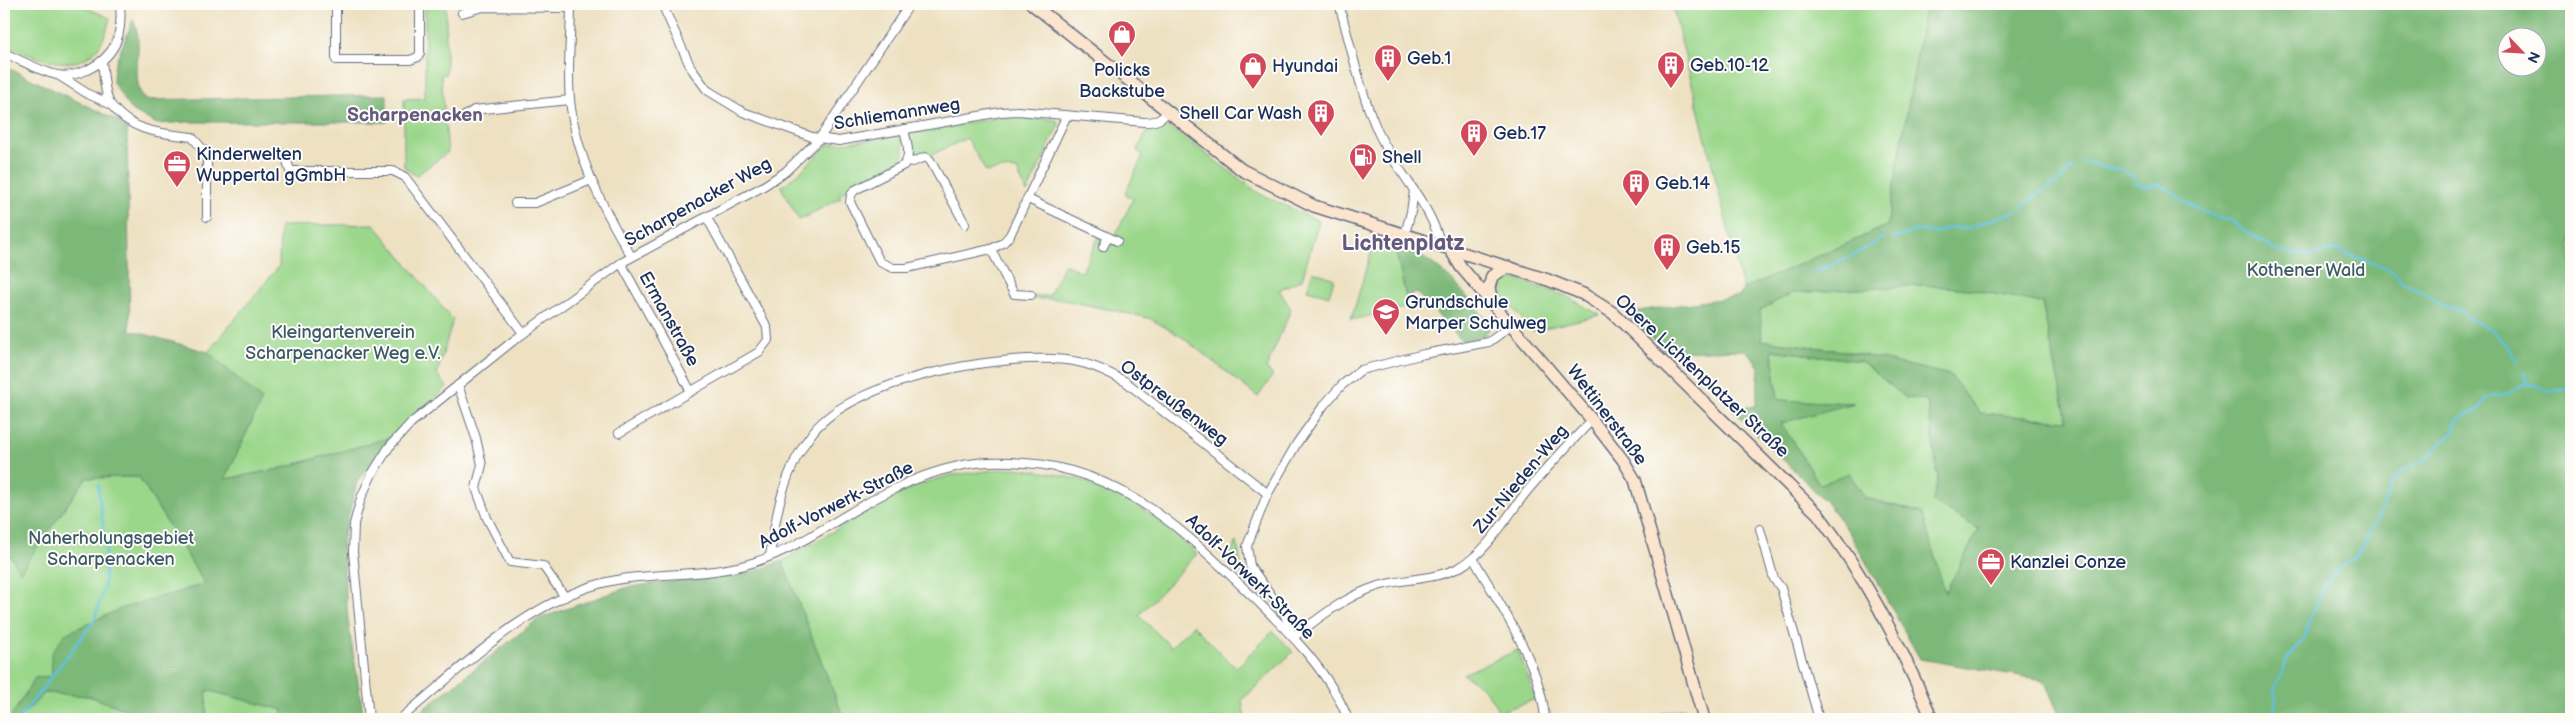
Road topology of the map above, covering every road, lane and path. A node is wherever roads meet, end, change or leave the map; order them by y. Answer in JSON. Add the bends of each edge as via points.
{"nodes":[{"id":1,"x":120,"y":4,"type":"edge"},
{"id":2,"x":336,"y":4,"type":"edge"},
{"id":3,"x":420,"y":4,"type":"edge"},
{"id":4,"x":662,"y":4,"type":"edge"},
{"id":5,"x":910,"y":4,"type":"edge"},
{"id":6,"x":1032,"y":4,"type":"edge"},
{"id":7,"x":1339,"y":4,"type":"edge"},
{"id":8,"x":571,"y":6,"type":"edge"},
{"id":9,"x":462,"y":13,"type":"dead end"},
{"id":10,"x":4,"y":53,"type":"edge"},
{"id":11,"x":102,"y":62,"type":"junction"},
{"id":12,"x":58,"y":75,"type":"junction"},
{"id":13,"x":570,"y":100,"type":"junction"},
{"id":14,"x":110,"y":104,"type":"junction"},
{"id":15,"x":1167,"y":112,"type":"junction"},
{"id":16,"x":1067,"y":115,"type":"junction"},
{"id":17,"x":459,"y":120,"type":"dead end"},
{"id":18,"x":904,"y":129,"type":"junction"},
{"id":19,"x":819,"y":139,"type":"junction"},
{"id":20,"x":285,"y":154,"type":"dead end"},
{"id":21,"x":907,"y":161,"type":"junction"},
{"id":22,"x":591,"y":180,"type":"junction"},
{"id":23,"x":1414,"y":191,"type":"junction"},
{"id":24,"x":1028,"y":200,"type":"junction"},
{"id":25,"x":515,"y":203,"type":"dead end"},
{"id":26,"x":706,"y":216,"type":"junction"},
{"id":27,"x":207,"y":217,"type":"dead end"},
{"id":28,"x":965,"y":224,"type":"dead end"},
{"id":29,"x":1405,"y":234,"type":"junction"},
{"id":30,"x":1108,"y":237,"type":"junction"},
{"id":31,"x":1117,"y":241,"type":"dead end"},
{"id":32,"x":1103,"y":247,"type":"dead end"},
{"id":33,"x":1446,"y":247,"type":"junction"},
{"id":34,"x":991,"y":249,"type":"junction"},
{"id":35,"x":631,"y":256,"type":"junction"},
{"id":36,"x":621,"y":263,"type":"junction"},
{"id":37,"x":1508,"y":267,"type":"junction"},
{"id":38,"x":1031,"y":295,"type":"dead end"},
{"id":39,"x":1492,"y":302,"type":"junction"},
{"id":40,"x":1512,"y":325,"type":"junction"},
{"id":41,"x":523,"y":333,"type":"junction"},
{"id":42,"x":458,"y":385,"type":"junction"},
{"id":43,"x":690,"y":390,"type":"junction"},
{"id":44,"x":1592,"y":420,"type":"junction"},
{"id":45,"x":619,"y":433,"type":"dead end"},
{"id":46,"x":1268,"y":494,"type":"junction"},
{"id":47,"x":1760,"y":529,"type":"dead end"},
{"id":48,"x":770,"y":556,"type":"junction"},
{"id":49,"x":1473,"y":558,"type":"junction"},
{"id":50,"x":565,"y":597,"type":"junction"},
{"id":51,"x":1294,"y":637,"type":"junction"},
{"id":52,"x":369,"y":719,"type":"edge"},
{"id":53,"x":400,"y":719,"type":"edge"},
{"id":54,"x":1348,"y":719,"type":"edge"},
{"id":55,"x":1545,"y":719,"type":"edge"},
{"id":56,"x":1704,"y":719,"type":"edge"},
{"id":57,"x":1819,"y":719,"type":"edge"},
{"id":58,"x":1932,"y":719,"type":"edge"}],
"edges":[{"from":1,"to":11,"type":"street","via":[[119,34]]},
{"from":2,"to":3,"type":"street","via":[[336,60],[415,60],[420,49]]},
{"from":4,"to":19,"type":"street","name":"Schliemannweg","via":[[691,68],[707,90],[743,112]]},
{"from":5,"to":19,"type":"street","name":"Scharpenacker Weg"},
{"from":6,"to":15,"type":"main road","name":"Obere Lichtenplatzer Straße"},
{"from":7,"to":23,"type":"street","via":[[1373,119],[1386,148]]},
{"from":8,"to":9,"type":"street","via":[[483,7]]},
{"from":8,"to":13,"type":"street"},
{"from":10,"to":12,"type":"street"},
{"from":11,"to":12,"type":"street","via":[[80,73]]},
{"from":11,"to":14,"type":"street"},
{"from":12,"to":14,"type":"street"},
{"from":13,"to":17,"type":"street","via":[[474,110]]},
{"from":13,"to":22,"type":"street","via":[[578,141]]},
{"from":14,"to":27,"type":"street","via":[[130,122],[148,131],[159,135],[192,136],[203,147],[207,154]]},
{"from":15,"to":16,"type":"street","name":"Schliemannweg","via":[[1154,122]]},
{"from":15,"to":29,"type":"main road","name":"Obere Lichtenplatzer Straße","via":[[1242,170],[1285,193],[1314,206]]},
{"from":16,"to":18,"type":"street","name":"Schliemannweg","via":[[1001,112]]},
{"from":16,"to":24,"type":"street"},
{"from":18,"to":19,"type":"street","name":"Schliemannweg","via":[[839,141]]},
{"from":18,"to":21,"type":"street","via":[[909,151]]},
{"from":19,"to":26,"type":"street","name":"Scharpenacker Weg","via":[[784,172]]},
{"from":20,"to":41,"type":"street","via":[[290,171],[393,171],[406,177]]},
{"from":21,"to":28,"type":"street","via":[[925,157],[930,160]]},
{"from":21,"to":34,"type":"street","via":[[851,195],[850,202],[880,262],[893,268],[907,268]]},
{"from":22,"to":25,"type":"street","via":[[534,204]]},
{"from":22,"to":35,"type":"street"},
{"from":23,"to":29,"type":"street"},
{"from":23,"to":33,"type":"street"},
{"from":24,"to":30,"type":"street"},
{"from":24,"to":34,"type":"street","via":[[1010,235]]},
{"from":26,"to":35,"type":"street","name":"Scharpenacker Weg"},
{"from":26,"to":43,"type":"street","via":[[769,333],[759,352]]},
{"from":29,"to":33,"type":"main road","name":"Obere Lichtenplatzer Straße"},
{"from":30,"to":31,"type":"street"},
{"from":30,"to":32,"type":"street"},
{"from":33,"to":37,"type":"main road","name":"Obere Lichtenplatzer Straße"},
{"from":33,"to":39,"type":"main road","name":"Wettinerstraße"},
{"from":34,"to":38,"type":"street","via":[[1014,294]]},
{"from":35,"to":36,"type":"street","name":"Scharpenacker Weg"},
{"from":36,"to":41,"type":"street","name":"Scharpenacker Weg"},
{"from":36,"to":43,"type":"street","name":"Ermanstraße"},
{"from":37,"to":39,"type":"main road","via":[[1492,276],[1489,288]]},
{"from":37,"to":58,"type":"main road","name":"Obere Lichtenplatzer Straße","via":[[1583,294],[1611,312],[1795,489],[1839,542],[1871,594]]},
{"from":39,"to":40,"type":"main road","name":"Wettinerstraße"},
{"from":40,"to":44,"type":"main road","name":"Wettinerstraße"},
{"from":40,"to":46,"type":"street","via":[[1488,342],[1361,370],[1324,405]]},
{"from":41,"to":42,"type":"street","name":"Scharpenacker Weg"},
{"from":42,"to":50,"type":"street","via":[[482,464],[476,488],[487,518],[510,562],[543,566]]},
{"from":42,"to":52,"type":"street","name":"Scharpenacker Weg","via":[[411,423],[386,452],[361,498],[354,524],[353,552]]},
{"from":43,"to":45,"type":"street"},
{"from":44,"to":49,"type":"street","name":"Zur-Nieden-Weg","via":[[1530,488]]},
{"from":44,"to":56,"type":"main road","name":"Wettinerstraße","via":[[1635,480]]},
{"from":46,"to":48,"type":"street","name":"Ostpreußenweg","via":[[1126,382],[1107,371],[1066,360],[1027,359],[982,364],[931,373],[893,385],[856,399],[832,413],[814,431],[792,466],[776,511]]},
{"from":46,"to":51,"type":"street","via":[[1247,546],[1247,556],[1250,566],[1284,613]]},
{"from":47,"to":57,"type":"street","via":[[1774,579],[1781,588]]},
{"from":48,"to":50,"type":"street","name":"Adolf-Vorwerk-Straße","via":[[720,570],[636,577],[598,584]]},
{"from":48,"to":51,"type":"street","name":"Adolf-Vorwerk-Straße","via":[[778,555],[894,488],[936,473],[986,462],[1059,466],[1103,481],[1144,502],[1191,538]]},
{"from":49,"to":51,"type":"street","name":"Zur-Nieden-Weg","via":[[1443,574],[1398,581],[1359,594]]},
{"from":49,"to":55,"type":"street","name":"Zur-Nieden-Weg","via":[[1528,660],[1541,696]]},
{"from":50,"to":53,"type":"street","name":"Adolf-Vorwerk-Straße","via":[[522,620]]},
{"from":51,"to":54,"type":"street","name":"Adolf-Vorwerk-Straße","via":[[1340,697]]}]}
